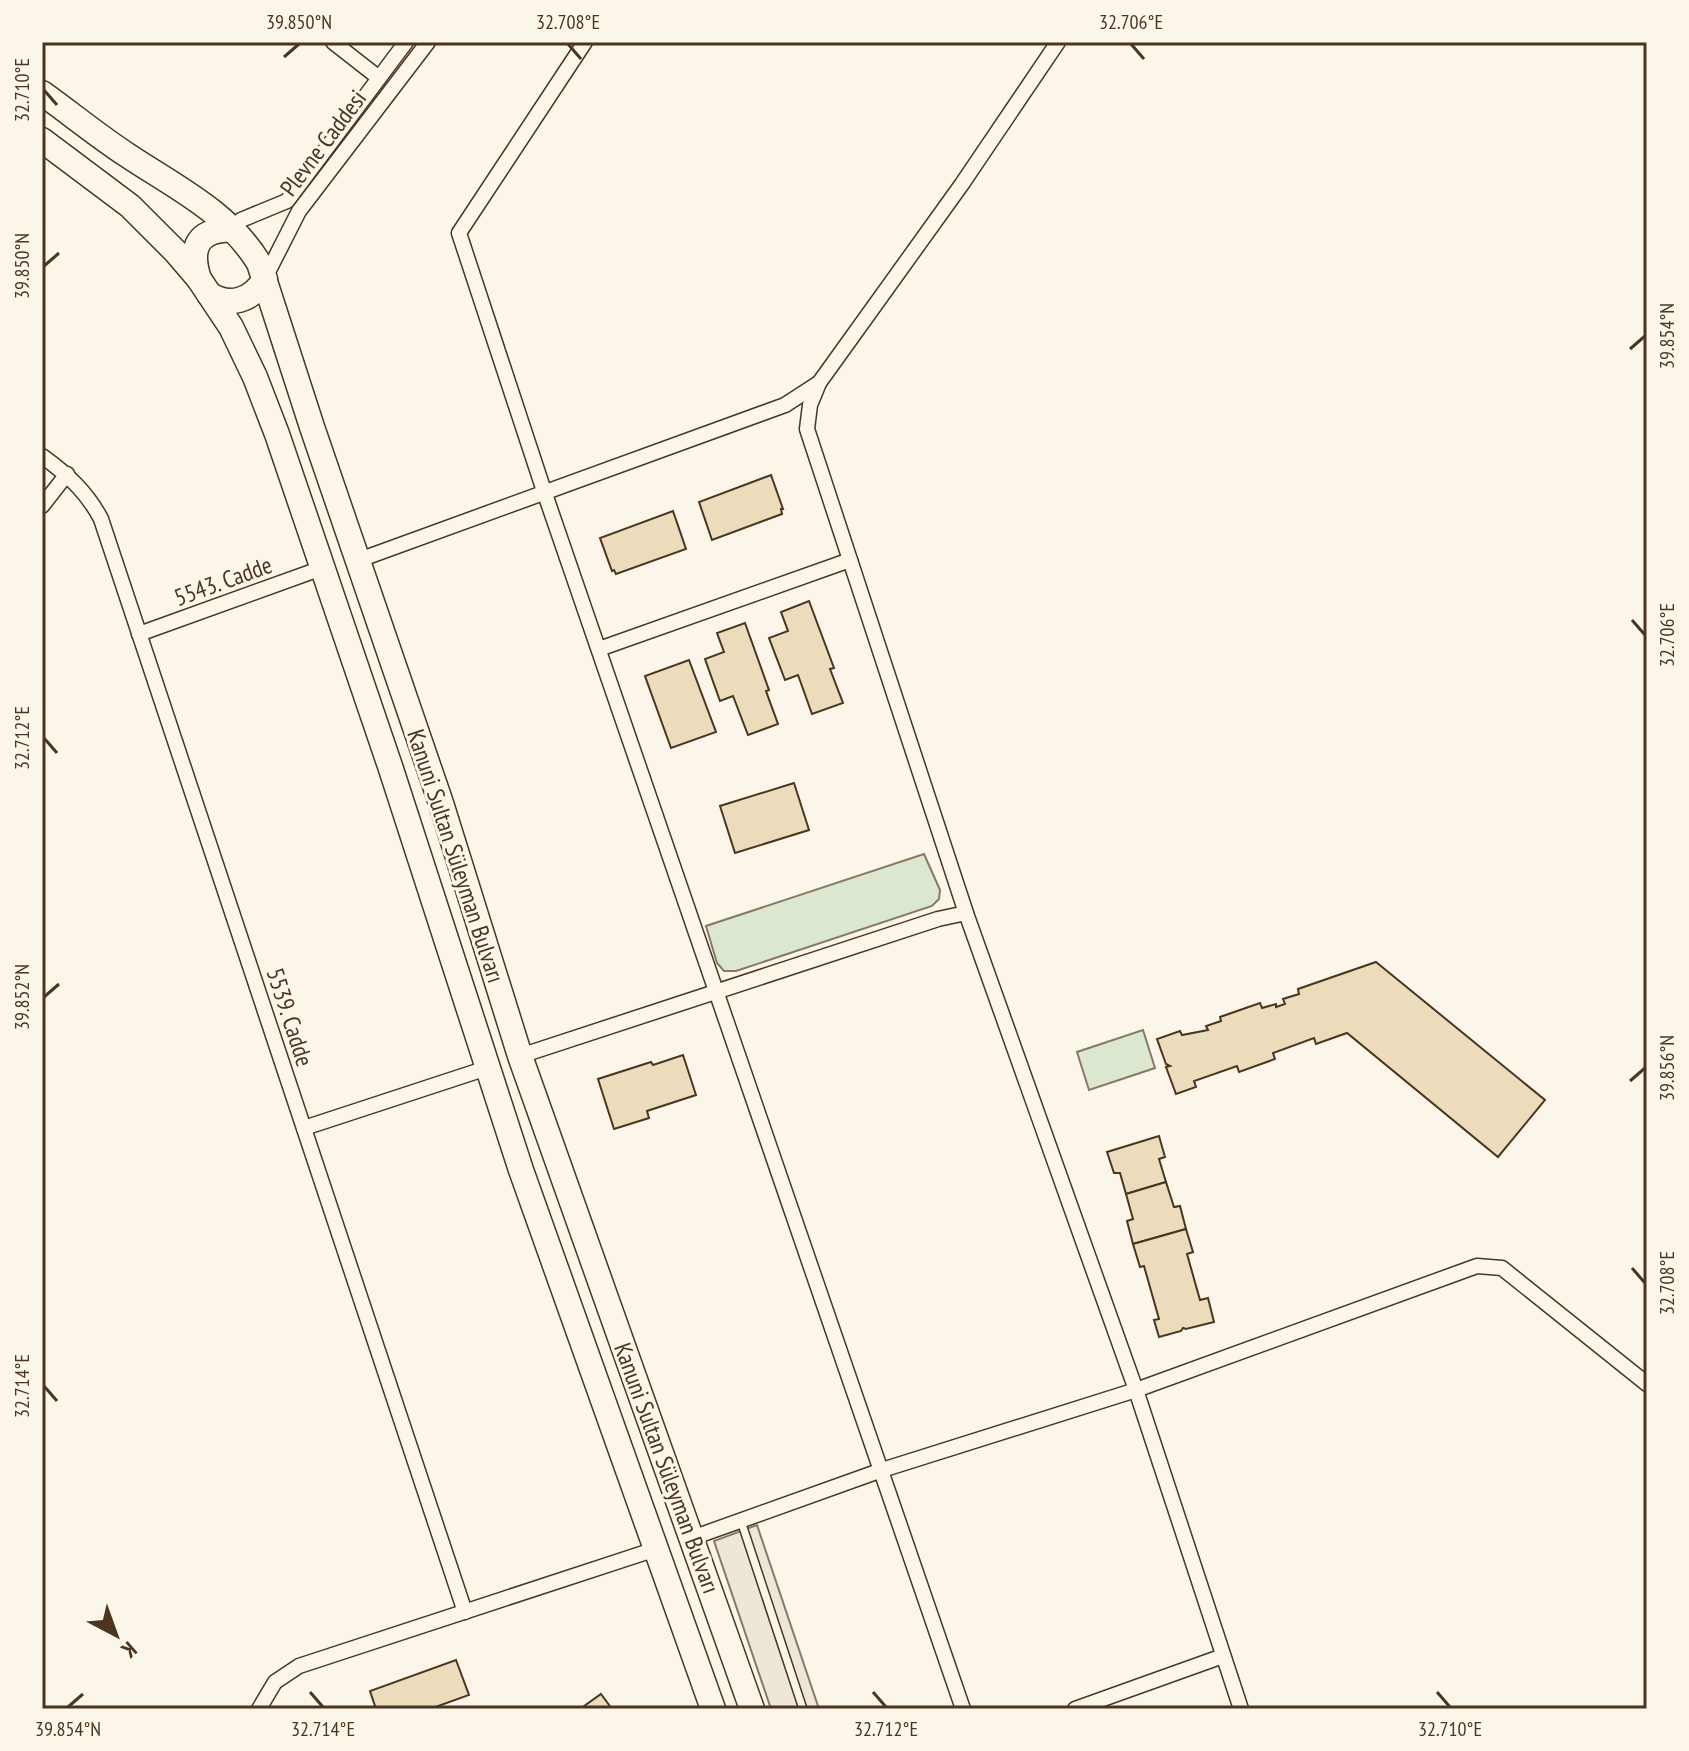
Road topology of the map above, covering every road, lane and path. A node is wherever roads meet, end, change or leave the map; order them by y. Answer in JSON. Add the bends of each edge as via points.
{"nodes":[{"id":1,"x":333,"y":42,"type":"edge"},
{"id":2,"x":406,"y":42,"type":"edge"},
{"id":3,"x":428,"y":42,"type":"edge"},
{"id":4,"x":585,"y":42,"type":"edge"},
{"id":5,"x":1058,"y":42,"type":"edge"},
{"id":6,"x":379,"y":78,"type":"junction"},
{"id":7,"x":42,"y":93,"type":"edge"},
{"id":8,"x":42,"y":140,"type":"edge"},
{"id":9,"x":233,"y":228,"type":"junction"},
{"id":10,"x":265,"y":279,"type":"junction"},
{"id":11,"x":204,"y":286,"type":"junction"},
{"id":12,"x":819,"y":383,"type":"junction"},
{"id":13,"x":42,"y":456,"type":"edge"},
{"id":14,"x":67,"y":474,"type":"junction"},
{"id":15,"x":545,"y":494,"type":"junction"},
{"id":16,"x":42,"y":506,"type":"edge"},
{"id":17,"x":359,"y":560,"type":"junction"},
{"id":18,"x":850,"y":560,"type":"junction"},
{"id":19,"x":322,"y":568,"type":"junction"},
{"id":20,"x":139,"y":634,"type":"junction"},
{"id":21,"x":599,"y":649,"type":"junction"},
{"id":22,"x":966,"y":913,"type":"junction"},
{"id":23,"x":718,"y":991,"type":"junction"},
{"id":24,"x":520,"y":1056,"type":"junction"},
{"id":25,"x":487,"y":1068,"type":"junction"},
{"id":26,"x":304,"y":1128,"type":"junction"},
{"id":27,"x":1647,"y":1384,"type":"edge"},
{"id":28,"x":1136,"y":1390,"type":"junction"},
{"id":29,"x":882,"y":1470,"type":"junction"},
{"id":30,"x":741,"y":1520,"type":"junction"},
{"id":31,"x":692,"y":1538,"type":"junction"},
{"id":32,"x":656,"y":1549,"type":"junction"},
{"id":33,"x":465,"y":1612,"type":"junction"},
{"id":34,"x":1223,"y":1656,"type":"junction"},
{"id":35,"x":259,"y":1709,"type":"edge"},
{"id":36,"x":713,"y":1709,"type":"edge"},
{"id":37,"x":752,"y":1709,"type":"edge"},
{"id":38,"x":803,"y":1709,"type":"edge"},
{"id":39,"x":963,"y":1709,"type":"edge"},
{"id":40,"x":1075,"y":1709,"type":"edge"},
{"id":41,"x":1241,"y":1709,"type":"edge"}],
"edges":[{"from":1,"to":6,"type":"street"},
{"from":2,"to":6,"type":"street","name":"Plevne Caddesi"},
{"from":3,"to":10,"type":"street","name":"Plevne Caddesi","via":[[299,211]]},
{"from":4,"to":15,"type":"street","via":[[459,233]]},
{"from":5,"to":12,"type":"street"},
{"from":6,"to":9,"type":"street","name":"Plevne Caddesi","via":[[287,201]]},
{"from":7,"to":9,"type":"main road","name":"Kanuni Sultan Süleyman Bulvarı"},
{"from":8,"to":11,"type":"main road","name":"Kanuni Sultan Süleyman Bulvarı","via":[[130,206]]},
{"from":9,"to":10,"type":"main road","name":"Kanuni Sultan Süleyman Bulvarı"},
{"from":9,"to":11,"type":"main road","via":[[211,233],[196,247],[194,259]]},
{"from":10,"to":11,"type":"main road","via":[[235,302],[219,300]]},
{"from":10,"to":17,"type":"main road","name":"Kanuni Sultan Süleyman Bulvarı"},
{"from":11,"to":19,"type":"main road","name":"Kanuni Sultan Süleyman Bulvarı","via":[[255,377]]},
{"from":12,"to":15,"type":"street","via":[[785,405]]},
{"from":12,"to":18,"type":"street","via":[[807,429]]},
{"from":13,"to":14,"type":"street","name":"5539. Cadde"},
{"from":14,"to":16,"type":"street"},
{"from":14,"to":20,"type":"street","name":"5539. Cadde","via":[[101,519]]},
{"from":15,"to":17,"type":"street"},
{"from":15,"to":21,"type":"street"},
{"from":17,"to":24,"type":"main road","name":"Kanuni Sultan Süleyman Bulvarı"},
{"from":18,"to":21,"type":"street"},
{"from":18,"to":22,"type":"street"},
{"from":19,"to":20,"type":"street","name":"5543. Cadde"},
{"from":19,"to":25,"type":"main road","name":"Kanuni Sultan Süleyman Bulvarı"},
{"from":20,"to":26,"type":"street","name":"5539. Cadde"},
{"from":21,"to":23,"type":"street"},
{"from":22,"to":23,"type":"street"},
{"from":22,"to":28,"type":"street"},
{"from":23,"to":24,"type":"street"},
{"from":23,"to":29,"type":"street"},
{"from":24,"to":31,"type":"main road","name":"Kanuni Sultan Süleyman Bulvarı"},
{"from":25,"to":26,"type":"street"},
{"from":25,"to":32,"type":"main road","name":"Kanuni Sultan Süleyman Bulvarı"},
{"from":26,"to":33,"type":"street","name":"5539. Cadde"},
{"from":27,"to":28,"type":"street","via":[[1502,1268],[1477,1266]]},
{"from":28,"to":29,"type":"street"},
{"from":28,"to":34,"type":"street"},
{"from":29,"to":30,"type":"street"},
{"from":29,"to":39,"type":"street"},
{"from":30,"to":31,"type":"street"},
{"from":30,"to":38,"type":"lane"},
{"from":31,"to":37,"type":"main road","name":"Kanuni Sultan Süleyman Bulvarı"},
{"from":32,"to":33,"type":"street"},
{"from":32,"to":36,"type":"main road","name":"Kanuni Sultan Süleyman Bulvarı"},
{"from":33,"to":35,"type":"street","via":[[299,1666],[275,1682]]},
{"from":34,"to":40,"type":"street"},
{"from":34,"to":41,"type":"street"}]}
